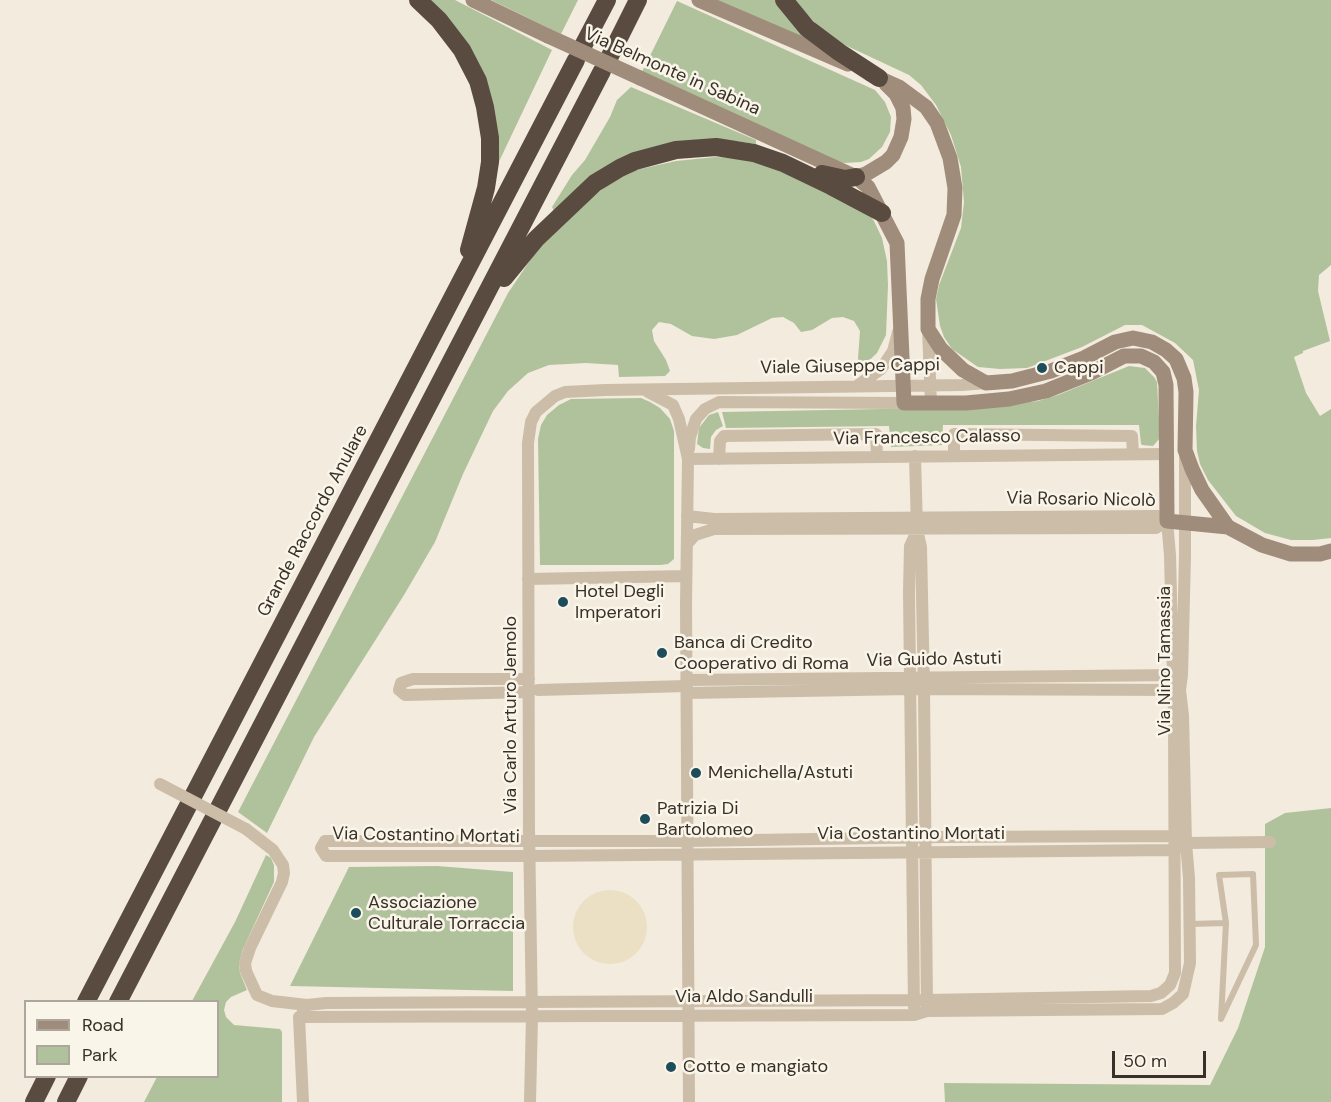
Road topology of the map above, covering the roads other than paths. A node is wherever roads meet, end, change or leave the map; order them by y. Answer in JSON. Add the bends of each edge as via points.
{"nodes":[{"id":1,"x":418,"y":0,"type":"edge"},
{"id":2,"x":473,"y":0,"type":"edge"},
{"id":3,"x":607,"y":0,"type":"edge"},
{"id":4,"x":638,"y":0,"type":"edge"},
{"id":5,"x":699,"y":0,"type":"edge"},
{"id":6,"x":784,"y":0,"type":"edge"},
{"id":7,"x":879,"y":78,"type":"junction"},
{"id":8,"x":783,"y":163,"type":"junction"},
{"id":9,"x":856,"y":177,"type":"junction"},
{"id":10,"x":882,"y":213,"type":"junction"},
{"id":11,"x":456,"y":291,"type":"junction"},
{"id":12,"x":900,"y":325,"type":"junction"},
{"id":13,"x":928,"y":329,"type":"junction"},
{"id":14,"x":467,"y":331,"type":"junction"},
{"id":15,"x":1152,"y":342,"type":"joint"},
{"id":16,"x":1154,"y":362,"type":"joint"},
{"id":17,"x":986,"y":382,"type":"junction"},
{"id":18,"x":904,"y":385,"type":"junction"},
{"id":19,"x":930,"y":385,"type":"junction"},
{"id":20,"x":857,"y":386,"type":"junction"},
{"id":21,"x":644,"y":390,"type":"junction"},
{"id":22,"x":904,"y":403,"type":"junction"},
{"id":23,"x":932,"y":403,"type":"junction"},
{"id":24,"x":544,"y":404,"type":"joint"},
{"id":25,"x":1185,"y":450,"type":"junction"},
{"id":26,"x":1133,"y":454,"type":"junction"},
{"id":27,"x":1167,"y":454,"type":"junction"},
{"id":28,"x":877,"y":456,"type":"junction"},
{"id":29,"x":915,"y":456,"type":"junction"},
{"id":30,"x":954,"y":456,"type":"junction"},
{"id":31,"x":688,"y":459,"type":"junction"},
{"id":32,"x":719,"y":459,"type":"junction"},
{"id":33,"x":687,"y":516,"type":"junction"},
{"id":34,"x":1167,"y":521,"type":"junction"},
{"id":35,"x":1185,"y":522,"type":"junction"},
{"id":36,"x":917,"y":523,"type":"junction"},
{"id":37,"x":1228,"y":527,"type":"junction"},
{"id":38,"x":687,"y":544,"type":"junction"},
{"id":39,"x":1331,"y":551,"type":"edge"},
{"id":40,"x":686,"y":576,"type":"junction"},
{"id":41,"x":528,"y":579,"type":"junction"},
{"id":42,"x":1177,"y":675,"type":"junction"},
{"id":43,"x":910,"y":684,"type":"junction"},
{"id":44,"x":924,"y":684,"type":"junction"},
{"id":45,"x":687,"y":686,"type":"junction"},
{"id":46,"x":532,"y":687,"type":"junction"},
{"id":47,"x":1176,"y":690,"type":"junction"},
{"id":48,"x":160,"y":784,"type":"dead end"},
{"id":49,"x":1173,"y":836,"type":"junction"},
{"id":50,"x":924,"y":838,"type":"junction"},
{"id":51,"x":530,"y":842,"type":"junction"},
{"id":52,"x":1270,"y":842,"type":"dead end"},
{"id":53,"x":1186,"y":843,"type":"junction"},
{"id":54,"x":688,"y":848,"type":"junction"},
{"id":55,"x":916,"y":848,"type":"junction"},
{"id":56,"x":1173,"y":850,"type":"junction"},
{"id":57,"x":530,"y":856,"type":"junction"},
{"id":58,"x":1226,"y":923,"type":"junction"},
{"id":59,"x":1189,"y":924,"type":"junction"},
{"id":60,"x":1161,"y":993,"type":"joint"},
{"id":61,"x":1184,"y":994,"type":"joint"},
{"id":62,"x":87,"y":1000,"type":"edge"},
{"id":63,"x":119,"y":1000,"type":"edge"},
{"id":64,"x":914,"y":1000,"type":"junction"},
{"id":65,"x":688,"y":1001,"type":"junction"},
{"id":66,"x":532,"y":1002,"type":"junction"},
{"id":67,"x":307,"y":1005,"type":"junction"},
{"id":68,"x":927,"y":1006,"type":"junction"},
{"id":69,"x":688,"y":1014,"type":"junction"},
{"id":70,"x":914,"y":1015,"type":"junction"},
{"id":71,"x":299,"y":1017,"type":"junction"},
{"id":72,"x":532,"y":1017,"type":"junction"},
{"id":73,"x":46,"y":1078,"type":"edge"},
{"id":74,"x":78,"y":1078,"type":"edge"},
{"id":75,"x":34,"y":1102,"type":"edge"},
{"id":76,"x":66,"y":1102,"type":"edge"},
{"id":77,"x":303,"y":1102,"type":"edge"},
{"id":78,"x":530,"y":1102,"type":"edge"},
{"id":79,"x":689,"y":1102,"type":"edge"}],
"edges":[{"from":1,"to":11,"type":"highway","via":[[451,33],[468,60],[488,120],[489,170]]},
{"from":2,"to":9,"type":"street","name":"Via Belmonte in Sabina","bridge":true},
{"from":3,"to":11,"type":"highway","name":"Grande Raccordo Anulare"},
{"from":4,"to":14,"type":"highway"},
{"from":5,"to":7,"type":"street"},
{"from":6,"to":7,"type":"highway","via":[[807,28]]},
{"from":7,"to":9,"type":"street","via":[[901,103],[901,137],[886,162]]},
{"from":7,"to":13,"type":"street","via":[[915,97],[931,112],[945,140],[954,172],[954,214],[930,289]]},
{"from":8,"to":9,"type":"highway","via":[[845,179]]},
{"from":8,"to":10,"type":"highway"},
{"from":8,"to":14,"type":"highway","via":[[743,150],[716,147],[667,152],[620,168],[595,183],[536,238]]},
{"from":9,"to":10,"type":"street","name":"Via Belmonte in Sabina","via":[[868,187]]},
{"from":10,"to":12,"type":"street","name":"Via Belmonte in Sabina","via":[[897,243]]},
{"from":11,"to":62,"type":"highway","name":"Grande Raccordo Anulare"},
{"from":12,"to":18,"type":"street"},
{"from":12,"to":20,"type":"street","name":"Via Belmonte in Sabina","via":[[893,351],[881,369]]},
{"from":13,"to":17,"type":"street","via":[[951,360]]},
{"from":13,"to":19,"type":"street"},
{"from":14,"to":63,"type":"highway"},
{"from":15,"to":17,"type":"street","name":"Viale Giuseppe Cappi","via":[[1133,338],[1115,342],[1051,371],[1012,381]]},
{"from":15,"to":25,"type":"street","name":"Via Nino Tamassia","via":[[1176,359],[1184,378]]},
{"from":16,"to":23,"type":"street","name":"Viale Giuseppe Cappi","via":[[1141,356],[1124,356],[1046,391],[1008,399]]},
{"from":16,"to":27,"type":"street","name":"Via Nino Tamassia","via":[[1166,385]]},
{"from":17,"to":19,"type":"street","name":"Viale Giuseppe Cappi"},
{"from":18,"to":19,"type":"street","name":"Viale Giuseppe Cappi"},
{"from":18,"to":20,"type":"street","name":"Viale Giuseppe Cappi"},
{"from":18,"to":22,"type":"street"},
{"from":19,"to":23,"type":"street"},
{"from":20,"to":21,"type":"street","name":"Viale Giuseppe Cappi"},
{"from":21,"to":24,"type":"street","name":"Viale Giuseppe Cappi","via":[[565,392]]},
{"from":21,"to":31,"type":"street","via":[[673,405]]},
{"from":22,"to":23,"type":"street","name":"Viale Giuseppe Cappi"},
{"from":22,"to":31,"type":"street","name":"Viale Giuseppe Cappi","via":[[719,402],[696,419]]},
{"from":24,"to":41,"type":"street","name":"Via Carlo Arturo Jemolo","via":[[531,422],[528,443]]},
{"from":25,"to":35,"type":"street","name":"Via Nino Tamassia"},
{"from":25,"to":37,"type":"street","via":[[1202,490]]},
{"from":26,"to":27,"type":"street","name":"Via Francesco Calasso"},
{"from":26,"to":30,"type":"street","name":"Via Francesco Calasso"},
{"from":26,"to":30,"type":"street","via":[[1132,436],[954,434]]},
{"from":27,"to":34,"type":"street","name":"Via Nino Tamassia"},
{"from":28,"to":29,"type":"street","name":"Via Francesco Calasso"},
{"from":28,"to":32,"type":"street","name":"Via Francesco Calasso"},
{"from":28,"to":32,"type":"street","via":[[876,434],[724,436]]},
{"from":29,"to":30,"type":"street","name":"Via Francesco Calasso"},
{"from":29,"to":36,"type":"street"},
{"from":31,"to":32,"type":"street","name":"Via Francesco Calasso"},
{"from":31,"to":33,"type":"street"},
{"from":33,"to":36,"type":"street","name":"Via Rosario Nicolò"},
{"from":33,"to":38,"type":"street"},
{"from":34,"to":35,"type":"street"},
{"from":34,"to":36,"type":"street","name":"Via Rosario Nicolò","via":[[1156,528]]},
{"from":34,"to":42,"type":"street","name":"Via Nino Tamassia"},
{"from":35,"to":37,"type":"street"},
{"from":35,"to":42,"type":"street","name":"Via Nino Tamassia"},
{"from":36,"to":38,"type":"street","name":"Via Rosario Nicolò","via":[[714,529],[700,532]]},
{"from":36,"to":43,"type":"street","via":[[910,546]]},
{"from":36,"to":44,"type":"street"},
{"from":37,"to":39,"type":"street","via":[[1276,551],[1306,555]]},
{"from":38,"to":40,"type":"street"},
{"from":40,"to":41,"type":"street"},
{"from":40,"to":45,"type":"street"},
{"from":41,"to":46,"type":"street","name":"Via Carlo Arturo Jemolo"},
{"from":42,"to":44,"type":"street","name":"Via Guido Astuti"},
{"from":42,"to":47,"type":"street","name":"Via Nino Tamassia"},
{"from":43,"to":44,"type":"street","name":"Via Guido Astuti"},
{"from":43,"to":45,"type":"street","name":"Via Guido Astuti"},
{"from":43,"to":55,"type":"street"},
{"from":44,"to":47,"type":"street","name":"Via Guido Astuti"},
{"from":44,"to":50,"type":"street"},
{"from":45,"to":46,"type":"street","name":"Via Guido Astuti"},
{"from":45,"to":54,"type":"street"},
{"from":46,"to":46,"type":"street","via":[[413,679],[402,683],[399,690],[405,695]]},
{"from":46,"to":51,"type":"street","name":"Via Carlo Arturo Jemolo"},
{"from":47,"to":49,"type":"street","name":"Via Nino Tamassia"},
{"from":47,"to":53,"type":"street","name":"Via Nino Tamassia","via":[[1183,716]]},
{"from":48,"to":67,"type":"street","name":"Via Aldo Sandulli","bridge":true,"via":[[246,829],[273,850],[283,865],[282,882],[245,963],[257,995]]},
{"from":49,"to":50,"type":"street","name":"Via Costantino Mortati"},
{"from":49,"to":53,"type":"street","name":"Via Costantino Mortati"},
{"from":49,"to":56,"type":"street","name":"Via Nino Tamassia"},
{"from":50,"to":55,"type":"street"},
{"from":51,"to":54,"type":"street","name":"Via Costantino Mortati"},
{"from":51,"to":57,"type":"street","name":"Via Carlo Arturo Jemolo"},
{"from":51,"to":57,"type":"street","name":"Via Costantino Mortati","via":[[325,841],[321,848],[326,856]]},
{"from":52,"to":53,"type":"street"},
{"from":53,"to":56,"type":"street","name":"Via Costantino Mortati"},
{"from":53,"to":59,"type":"street","name":"Via Nino Tamassia"},
{"from":54,"to":55,"type":"street","name":"Via Costantino Mortati"},
{"from":54,"to":57,"type":"street","name":"Via Costantino Mortati"},
{"from":54,"to":65,"type":"street"},
{"from":55,"to":56,"type":"street","name":"Via Costantino Mortati"},
{"from":55,"to":64,"type":"street"},
{"from":55,"to":68,"type":"street"},
{"from":56,"to":60,"type":"street","name":"Via Nino Tamassia","via":[[1175,973]]},
{"from":57,"to":66,"type":"street","name":"Via Carlo Arturo Jemolo"},
{"from":58,"to":58,"type":"lane","via":[[1225,947],[1221,1019],[1256,945],[1253,874],[1219,875]]},
{"from":58,"to":59,"type":"lane"},
{"from":59,"to":61,"type":"street","name":"Via Nino Tamassia","via":[[1190,963]]},
{"from":60,"to":68,"type":"street","name":"Via Aldo Sandulli"},
{"from":61,"to":68,"type":"street","name":"Via Aldo Sandulli","via":[[1162,1009]]},
{"from":64,"to":65,"type":"street","name":"Via Aldo Sandulli"},
{"from":64,"to":68,"type":"street","name":"Via Aldo Sandulli"},
{"from":64,"to":70,"type":"street"},
{"from":65,"to":66,"type":"street","name":"Via Aldo Sandulli"},
{"from":65,"to":69,"type":"street"},
{"from":66,"to":67,"type":"street","name":"Via Aldo Sandulli"},
{"from":66,"to":72,"type":"street","name":"Via Carlo Arturo Jemolo"},
{"from":67,"to":71,"type":"street"},
{"from":68,"to":70,"type":"street","name":"Via Aldo Sandulli"},
{"from":69,"to":70,"type":"street","name":"Via Aldo Sandulli"},
{"from":69,"to":72,"type":"street","name":"Via Aldo Sandulli"},
{"from":69,"to":79,"type":"street"},
{"from":71,"to":72,"type":"street","name":"Via Aldo Sandulli"},
{"from":71,"to":77,"type":"street"},
{"from":72,"to":78,"type":"street","name":"Via Carlo Arturo Jemolo"},
{"from":73,"to":75,"type":"highway"},
{"from":74,"to":76,"type":"highway"}]}
